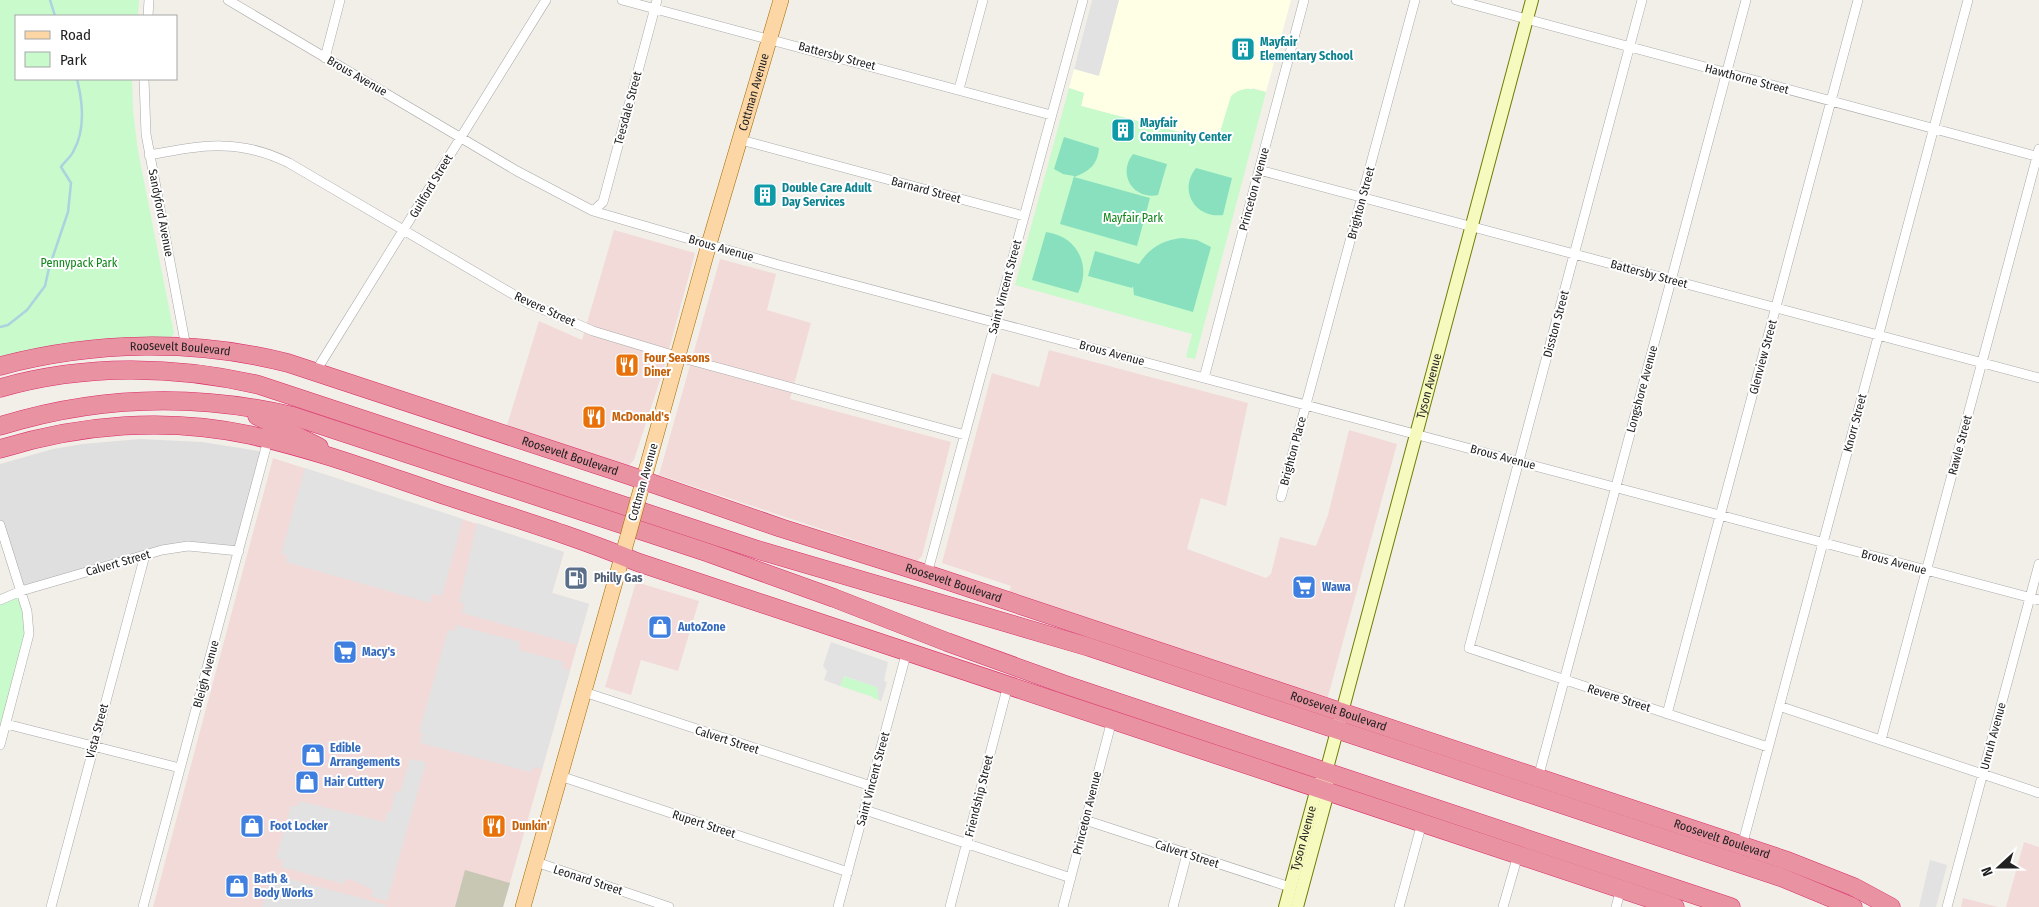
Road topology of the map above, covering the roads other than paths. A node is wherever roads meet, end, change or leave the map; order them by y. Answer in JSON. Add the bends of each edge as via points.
{"nodes":[{"id":1,"x":149,"y":0,"type":"edge"},
{"id":2,"x":228,"y":0,"type":"edge"},
{"id":3,"x":340,"y":0,"type":"edge"},
{"id":4,"x":546,"y":0,"type":"edge"},
{"id":5,"x":622,"y":0,"type":"edge"},
{"id":6,"x":781,"y":0,"type":"edge"},
{"id":7,"x":983,"y":0,"type":"edge"},
{"id":8,"x":1083,"y":0,"type":"edge"},
{"id":9,"x":1304,"y":0,"type":"edge"},
{"id":10,"x":1415,"y":0,"type":"edge"},
{"id":11,"x":1456,"y":0,"type":"edge"},
{"id":12,"x":1532,"y":0,"type":"edge"},
{"id":13,"x":1642,"y":0,"type":"edge"},
{"id":14,"x":1746,"y":0,"type":"edge"},
{"id":15,"x":1858,"y":0,"type":"edge"},
{"id":16,"x":1968,"y":0,"type":"edge"},
{"id":17,"x":656,"y":4,"type":"edge"},
{"id":18,"x":148,"y":15,"type":"edge"},
{"id":19,"x":1527,"y":20,"type":"junction"},
{"id":20,"x":770,"y":39,"type":"junction"},
{"id":21,"x":1630,"y":48,"type":"junction"},
{"id":22,"x":325,"y":58,"type":"junction"},
{"id":23,"x":1726,"y":74,"type":"junction"},
{"id":24,"x":144,"y":80,"type":"edge"},
{"id":25,"x":959,"y":89,"type":"junction"},
{"id":26,"x":1831,"y":101,"type":"junction"},
{"id":27,"x":1052,"y":115,"type":"junction"},
{"id":28,"x":1934,"y":129,"type":"junction"},
{"id":29,"x":461,"y":137,"type":"junction"},
{"id":30,"x":741,"y":140,"type":"junction"},
{"id":31,"x":2038,"y":154,"type":"edge"},
{"id":32,"x":149,"y":155,"type":"junction"},
{"id":33,"x":1259,"y":170,"type":"junction"},
{"id":34,"x":1362,"y":198,"type":"junction"},
{"id":35,"x":593,"y":211,"type":"junction"},
{"id":36,"x":1024,"y":216,"type":"junction"},
{"id":37,"x":1472,"y":227,"type":"junction"},
{"id":38,"x":404,"y":230,"type":"junction"},
{"id":39,"x":709,"y":244,"type":"junction"},
{"id":40,"x":1574,"y":254,"type":"junction"},
{"id":41,"x":1671,"y":280,"type":"junction"},
{"id":42,"x":1776,"y":308,"type":"junction"},
{"id":43,"x":996,"y":321,"type":"junction"},
{"id":44,"x":1878,"y":336,"type":"junction"},
{"id":45,"x":186,"y":347,"type":"junction"},
{"id":46,"x":679,"y":357,"type":"junction"},
{"id":47,"x":1983,"y":364,"type":"junction"},
{"id":48,"x":0,"y":366,"type":"edge"},
{"id":49,"x":316,"y":371,"type":"junction"},
{"id":50,"x":1204,"y":378,"type":"junction"},
{"id":51,"x":2039,"y":378,"type":"edge"},
{"id":52,"x":0,"y":388,"type":"edge"},
{"id":53,"x":226,"y":404,"type":"junction"},
{"id":54,"x":1306,"y":405,"type":"junction"},
{"id":55,"x":0,"y":426,"type":"edge"},
{"id":56,"x":1416,"y":434,"type":"junction"},
{"id":57,"x":965,"y":435,"type":"junction"},
{"id":58,"x":268,"y":440,"type":"junction"},
{"id":59,"x":0,"y":449,"type":"edge"},
{"id":60,"x":1519,"y":462,"type":"junction"},
{"id":61,"x":353,"y":465,"type":"junction"},
{"id":62,"x":644,"y":481,"type":"junction"},
{"id":63,"x":1616,"y":487,"type":"junction"},
{"id":64,"x":1281,"y":497,"type":"dead end"},
{"id":65,"x":1720,"y":515,"type":"junction"},
{"id":66,"x":0,"y":525,"type":"edge"},
{"id":67,"x":1823,"y":543,"type":"junction"},
{"id":68,"x":239,"y":551,"type":"junction"},
{"id":69,"x":144,"y":555,"type":"junction"},
{"id":70,"x":622,"y":556,"type":"junction"},
{"id":71,"x":872,"y":558,"type":"junction"},
{"id":72,"x":2039,"y":564,"type":"edge"},
{"id":73,"x":1926,"y":570,"type":"junction"},
{"id":74,"x":927,"y":574,"type":"junction"},
{"id":75,"x":21,"y":591,"type":"junction"},
{"id":76,"x":2034,"y":599,"type":"edge"},
{"id":77,"x":0,"y":600,"type":"edge"},
{"id":78,"x":964,"y":610,"type":"junction"},
{"id":79,"x":1469,"y":648,"type":"joint"},
{"id":80,"x":907,"y":651,"type":"junction"},
{"id":81,"x":1564,"y":680,"type":"junction"},
{"id":82,"x":1008,"y":685,"type":"junction"},
{"id":83,"x":584,"y":692,"type":"junction"},
{"id":84,"x":1779,"y":706,"type":"junction"},
{"id":85,"x":1342,"y":712,"type":"junction"},
{"id":86,"x":1667,"y":714,"type":"junction"},
{"id":87,"x":1112,"y":720,"type":"junction"},
{"id":88,"x":6,"y":724,"type":"junction"},
{"id":89,"x":1337,"y":730,"type":"junction"},
{"id":90,"x":1229,"y":740,"type":"junction"},
{"id":91,"x":1881,"y":740,"type":"junction"},
{"id":92,"x":0,"y":745,"type":"edge"},
{"id":93,"x":93,"y":745,"type":"junction"},
{"id":94,"x":1768,"y":748,"type":"junction"},
{"id":95,"x":180,"y":768,"type":"junction"},
{"id":96,"x":1326,"y":772,"type":"junction"},
{"id":97,"x":1983,"y":774,"type":"junction"},
{"id":98,"x":560,"y":776,"type":"junction"},
{"id":99,"x":1538,"y":778,"type":"junction"},
{"id":100,"x":871,"y":786,"type":"junction"},
{"id":101,"x":1323,"y":790,"type":"junction"},
{"id":102,"x":2039,"y":793,"type":"edge"},
{"id":103,"x":864,"y":810,"type":"junction"},
{"id":104,"x":1085,"y":820,"type":"junction"},
{"id":105,"x":1422,"y":823,"type":"junction"},
{"id":106,"x":967,"y":844,"type":"junction"},
{"id":107,"x":1742,"y":846,"type":"junction"},
{"id":108,"x":1187,"y":854,"type":"junction"},
{"id":109,"x":1518,"y":855,"type":"junction"},
{"id":110,"x":536,"y":862,"type":"junction"},
{"id":111,"x":848,"y":872,"type":"junction"},
{"id":112,"x":1071,"y":878,"type":"junction"},
{"id":113,"x":1290,"y":888,"type":"junction"},
{"id":114,"x":1621,"y":889,"type":"junction"},
{"id":115,"x":51,"y":907,"type":"edge"},
{"id":116,"x":143,"y":907,"type":"edge"},
{"id":117,"x":523,"y":907,"type":"edge"},
{"id":118,"x":670,"y":907,"type":"edge"},
{"id":119,"x":838,"y":907,"type":"edge"},
{"id":120,"x":950,"y":907,"type":"edge"},
{"id":121,"x":1063,"y":907,"type":"edge"},
{"id":122,"x":1173,"y":907,"type":"edge"},
{"id":123,"x":1285,"y":907,"type":"edge"},
{"id":124,"x":1297,"y":907,"type":"edge"},
{"id":125,"x":1399,"y":907,"type":"edge"},
{"id":126,"x":1504,"y":907,"type":"edge"},
{"id":127,"x":1616,"y":907,"type":"edge"},
{"id":128,"x":1676,"y":907,"type":"edge"},
{"id":129,"x":1731,"y":907,"type":"edge"},
{"id":130,"x":1852,"y":907,"type":"edge"},
{"id":131,"x":1891,"y":907,"type":"edge"},
{"id":132,"x":1948,"y":907,"type":"edge"}],
"edges":[{"from":1,"to":18,"type":"street"},
{"from":2,"to":22,"type":"street","name":"Brous Avenue"},
{"from":3,"to":22,"type":"street"},
{"from":4,"to":29,"type":"street","name":"Guilford Street"},
{"from":5,"to":17,"type":"street","name":"Battersby Street"},
{"from":6,"to":20,"type":"main road","name":"Cottman Avenue"},
{"from":7,"to":25,"type":"street"},
{"from":8,"to":27,"type":"street","name":"Saint Vincent Street"},
{"from":9,"to":33,"type":"street","name":"Princeton Avenue"},
{"from":10,"to":34,"type":"street","name":"Brighton Street"},
{"from":11,"to":19,"type":"street","name":"Hawthorne Street"},
{"from":12,"to":19,"type":"street","name":"Tyson Avenue"},
{"from":13,"to":21,"type":"street","name":"Disston Street"},
{"from":14,"to":23,"type":"street","name":"Longshore Avenue"},
{"from":15,"to":26,"type":"street","name":"Glenview Street"},
{"from":16,"to":28,"type":"street","name":"Knorr Street"},
{"from":17,"to":20,"type":"street","name":"Battersby Street"},
{"from":17,"to":35,"type":"street","name":"Teesdale Street","via":[[603,202]]},
{"from":19,"to":21,"type":"street","name":"Hawthorne Street"},
{"from":19,"to":37,"type":"street","name":"Tyson Avenue"},
{"from":20,"to":25,"type":"street","name":"Battersby Street"},
{"from":20,"to":30,"type":"main road","name":"Cottman Avenue"},
{"from":21,"to":23,"type":"street","name":"Hawthorne Street"},
{"from":21,"to":40,"type":"street","name":"Disston Street"},
{"from":22,"to":29,"type":"street","name":"Brous Avenue"},
{"from":23,"to":26,"type":"street","name":"Hawthorne Street"},
{"from":23,"to":41,"type":"street","name":"Longshore Avenue"},
{"from":24,"to":32,"type":"street","name":"Sandyford Avenue"},
{"from":25,"to":27,"type":"street","name":"Battersby Street"},
{"from":26,"to":28,"type":"street","name":"Hawthorne Street"},
{"from":26,"to":42,"type":"street","name":"Glenview Street"},
{"from":27,"to":36,"type":"street","name":"Saint Vincent Street"},
{"from":28,"to":31,"type":"street","name":"Hawthorne Street"},
{"from":28,"to":44,"type":"street","name":"Knorr Street"},
{"from":29,"to":35,"type":"street","name":"Brous Avenue"},
{"from":29,"to":38,"type":"street","name":"Guilford Street"},
{"from":30,"to":36,"type":"street","name":"Barnard Street"},
{"from":30,"to":39,"type":"main road","name":"Cottman Avenue"},
{"from":31,"to":47,"type":"street","name":"Rawle Street"},
{"from":32,"to":38,"type":"street","name":"Revere Street","via":[[191,147],[226,145],[271,154]]},
{"from":32,"to":45,"type":"street","name":"Sandyford Avenue"},
{"from":33,"to":34,"type":"street","name":"Battersby Street"},
{"from":33,"to":50,"type":"street","name":"Princeton Avenue"},
{"from":34,"to":37,"type":"street","name":"Battersby Street"},
{"from":34,"to":54,"type":"street","name":"Brighton Street"},
{"from":35,"to":39,"type":"street","name":"Brous Avenue"},
{"from":36,"to":43,"type":"street","name":"Saint Vincent Street"},
{"from":37,"to":40,"type":"street","name":"Battersby Street"},
{"from":37,"to":56,"type":"street","name":"Tyson Avenue"},
{"from":38,"to":46,"type":"street","name":"Revere Street","via":[[528,303],[594,331]]},
{"from":38,"to":49,"type":"street","name":"Guilford Street"},
{"from":39,"to":43,"type":"street","name":"Brous Avenue"},
{"from":39,"to":46,"type":"main road","name":"Cottman Avenue"},
{"from":40,"to":41,"type":"street","name":"Battersby Street"},
{"from":40,"to":60,"type":"street","name":"Disston Street"},
{"from":41,"to":42,"type":"street","name":"Battersby Street"},
{"from":41,"to":63,"type":"street","name":"Longshore Avenue"},
{"from":42,"to":44,"type":"street","name":"Battersby Street"},
{"from":42,"to":65,"type":"street","name":"Glenview Street"},
{"from":43,"to":50,"type":"street","name":"Brous Avenue"},
{"from":43,"to":57,"type":"street","name":"Saint Vincent Street"},
{"from":44,"to":47,"type":"street","name":"Battersby Street"},
{"from":44,"to":67,"type":"street","name":"Knorr Street"},
{"from":45,"to":48,"type":"highway","name":"Roosevelt Boulevard","via":[[97,348]]},
{"from":45,"to":49,"type":"highway","name":"Roosevelt Boulevard","via":[[265,357]]},
{"from":46,"to":57,"type":"street","name":"Revere Street"},
{"from":46,"to":62,"type":"main road","name":"Cottman Avenue"},
{"from":47,"to":51,"type":"street","name":"Battersby Street"},
{"from":47,"to":73,"type":"street","name":"Rawle Street"},
{"from":49,"to":62,"type":"highway","name":"Roosevelt Boulevard"},
{"from":50,"to":54,"type":"street","name":"Brous Avenue"},
{"from":52,"to":78,"type":"highway","name":"Roosevelt Boulevard","via":[[52,377],[122,370],[190,373],[236,380],[281,392],[758,550]]},
{"from":53,"to":55,"type":"highway","via":[[181,400],[115,402],[54,412]]},
{"from":53,"to":61,"type":"highway","via":[[279,426]]},
{"from":53,"to":90,"type":"highway","via":[[271,411],[314,423],[709,553],[1007,664]]},
{"from":54,"to":56,"type":"street","name":"Brous Avenue"},
{"from":54,"to":64,"type":"street","name":"Brighton Place"},
{"from":56,"to":60,"type":"street","name":"Brous Avenue"},
{"from":56,"to":85,"type":"street","name":"Tyson Avenue"},
{"from":57,"to":74,"type":"street","name":"Saint Vincent Street"},
{"from":58,"to":59,"type":"highway","via":[[201,428],[125,426],[63,433]]},
{"from":58,"to":61,"type":"highway"},
{"from":58,"to":68,"type":"street","name":"Bleigh Avenue"},
{"from":60,"to":63,"type":"street","name":"Brous Avenue"},
{"from":60,"to":79,"type":"street","name":"Disston Street"},
{"from":61,"to":70,"type":"highway"},
{"from":62,"to":70,"type":"main road","name":"Cottman Avenue","bridge":true},
{"from":62,"to":71,"type":"highway","name":"Roosevelt Boulevard"},
{"from":63,"to":65,"type":"street","name":"Brous Avenue"},
{"from":63,"to":81,"type":"street","name":"Longshore Avenue"},
{"from":65,"to":67,"type":"street","name":"Brous Avenue"},
{"from":65,"to":86,"type":"street","name":"Glenview Street"},
{"from":66,"to":75,"type":"street"},
{"from":67,"to":73,"type":"street","name":"Brous Avenue"},
{"from":67,"to":84,"type":"street","name":"Knorr Street"},
{"from":68,"to":69,"type":"street","name":"Calvert Street","via":[[188,546]]},
{"from":68,"to":95,"type":"street","name":"Bleigh Avenue"},
{"from":69,"to":75,"type":"street","name":"Calvert Street"},
{"from":69,"to":93,"type":"street","name":"Vista Street"},
{"from":70,"to":80,"type":"highway"},
{"from":70,"to":83,"type":"main road","name":"Cottman Avenue"},
{"from":71,"to":74,"type":"highway","name":"Roosevelt Boulevard"},
{"from":71,"to":78,"type":"highway"},
{"from":72,"to":76,"type":"street","name":"Unruh Avenue"},
{"from":73,"to":76,"type":"street","name":"Brous Avenue"},
{"from":73,"to":91,"type":"street","name":"Rawle Street"},
{"from":74,"to":85,"type":"highway","name":"Roosevelt Boulevard"},
{"from":75,"to":77,"type":"street","name":"Calvert Street"},
{"from":75,"to":88,"type":"street","via":[[29,634]]},
{"from":76,"to":97,"type":"street","name":"Unruh Avenue"},
{"from":78,"to":89,"type":"highway","name":"Roosevelt Boulevard","via":[[1089,647]]},
{"from":79,"to":81,"type":"street","name":"Revere Street"},
{"from":80,"to":82,"type":"highway"},
{"from":80,"to":100,"type":"street","name":"Saint Vincent Street"},
{"from":81,"to":86,"type":"street","name":"Revere Street"},
{"from":81,"to":99,"type":"street","name":"Longshore Avenue"},
{"from":82,"to":87,"type":"highway"},
{"from":82,"to":106,"type":"street","name":"Friendship Street"},
{"from":83,"to":98,"type":"main road","name":"Cottman Avenue"},
{"from":83,"to":100,"type":"street","name":"Calvert Street"},
{"from":84,"to":91,"type":"street"},
{"from":84,"to":94,"type":"street","name":"Knorr Street"},
{"from":85,"to":89,"type":"street","name":"Tyson Avenue"},
{"from":85,"to":99,"type":"highway","name":"Roosevelt Boulevard"},
{"from":86,"to":94,"type":"street","name":"Revere Street"},
{"from":87,"to":90,"type":"highway"},
{"from":87,"to":101,"type":"highway"},
{"from":87,"to":104,"type":"street","name":"Princeton Avenue"},
{"from":88,"to":92,"type":"street"},
{"from":88,"to":93,"type":"street"},
{"from":89,"to":96,"type":"street","name":"Tyson Avenue"},
{"from":89,"to":130,"type":"highway","name":"Roosevelt Boulevard","via":[[1782,878]]},
{"from":90,"to":96,"type":"highway"},
{"from":91,"to":97,"type":"street"},
{"from":93,"to":95,"type":"street"},
{"from":93,"to":115,"type":"street","name":"Vista Street"},
{"from":94,"to":107,"type":"street","name":"Knorr Street"},
{"from":95,"to":116,"type":"street","name":"Bleigh Avenue"},
{"from":96,"to":101,"type":"street","name":"Tyson Avenue"},
{"from":96,"to":129,"type":"highway"},
{"from":97,"to":102,"type":"street"},
{"from":97,"to":132,"type":"street","name":"Unruh Avenue"},
{"from":98,"to":110,"type":"main road","name":"Cottman Avenue"},
{"from":98,"to":111,"type":"street","name":"Rupert Street"},
{"from":99,"to":107,"type":"highway","name":"Roosevelt Boulevard"},
{"from":100,"to":103,"type":"street","name":"Saint Vincent Street"},
{"from":101,"to":105,"type":"highway"},
{"from":101,"to":113,"type":"street","name":"Tyson Avenue"},
{"from":101,"to":124,"type":"street","name":"Tyson Avenue"},
{"from":103,"to":106,"type":"street"},
{"from":103,"to":111,"type":"street","name":"Saint Vincent Street"},
{"from":104,"to":108,"type":"street","name":"Calvert Street"},
{"from":104,"to":112,"type":"street","name":"Princeton Avenue"},
{"from":105,"to":109,"type":"highway"},
{"from":105,"to":125,"type":"street"},
{"from":106,"to":112,"type":"street"},
{"from":106,"to":120,"type":"street","name":"Friendship Street"},
{"from":107,"to":131,"type":"highway","name":"Roosevelt Boulevard","via":[[1854,887]]},
{"from":108,"to":113,"type":"street","name":"Calvert Street"},
{"from":108,"to":122,"type":"street"},
{"from":109,"to":114,"type":"highway"},
{"from":109,"to":126,"type":"street"},
{"from":110,"to":117,"type":"main road","name":"Cottman Avenue"},
{"from":110,"to":118,"type":"street","name":"Leonard Street"},
{"from":111,"to":119,"type":"street","name":"Saint Vincent Street"},
{"from":112,"to":121,"type":"street","name":"Princeton Avenue"},
{"from":113,"to":123,"type":"street","name":"Tyson Avenue"},
{"from":114,"to":127,"type":"street"},
{"from":114,"to":128,"type":"highway"}]}
